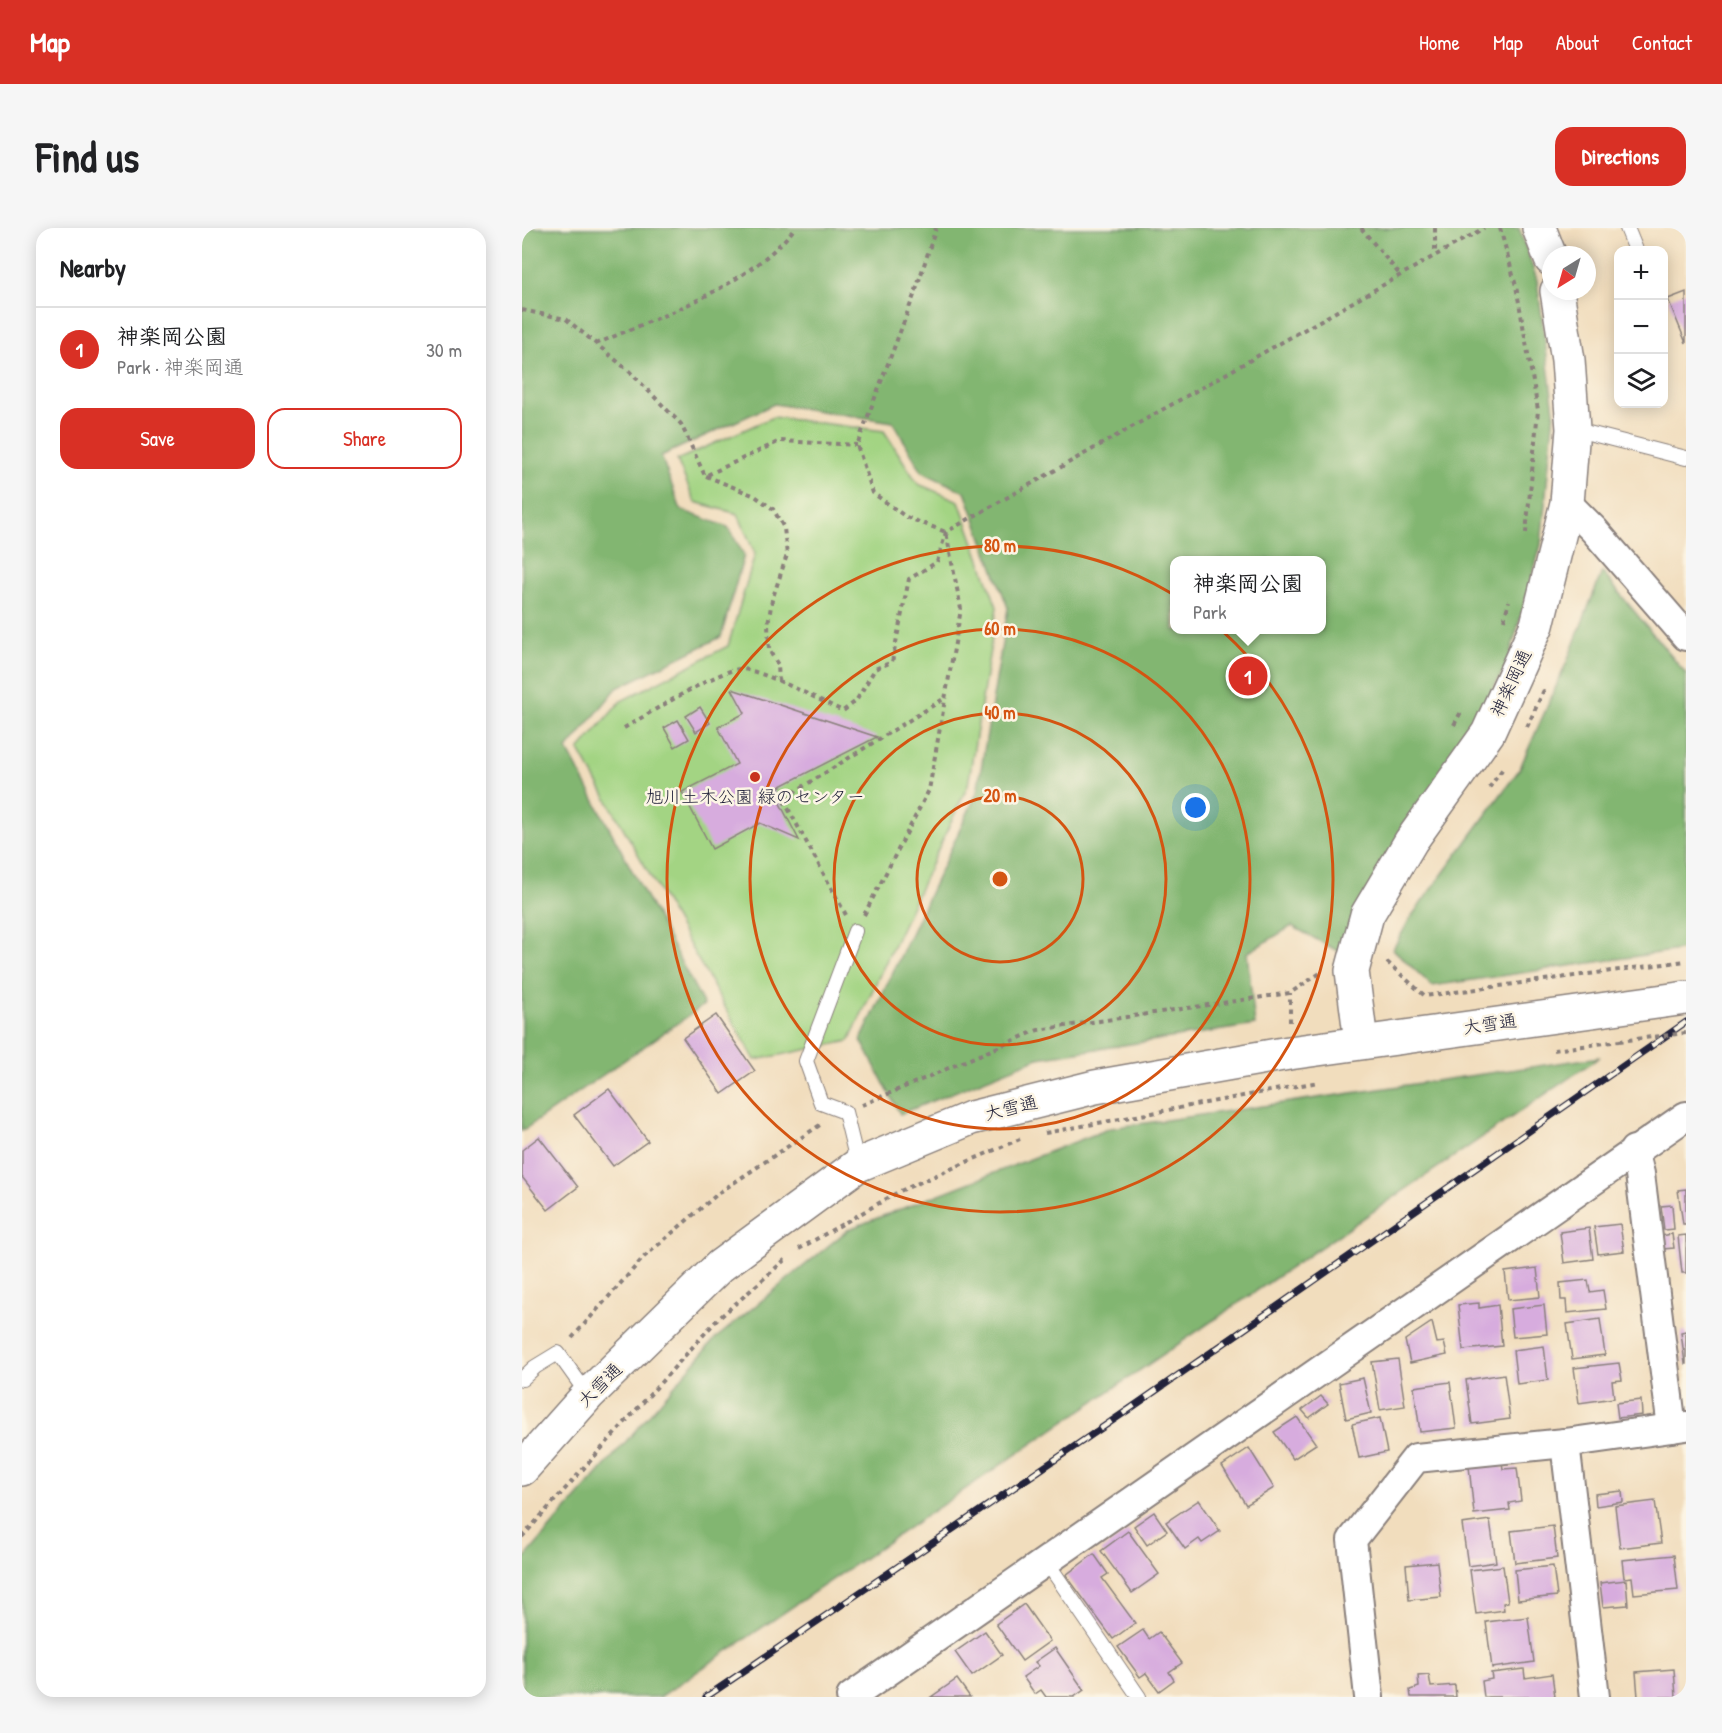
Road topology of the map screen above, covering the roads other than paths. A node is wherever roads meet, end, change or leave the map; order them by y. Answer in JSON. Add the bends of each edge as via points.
{"nodes":[{"id":1,"x":1627,"y":228,"type":"edge"},
{"id":2,"x":1634,"y":246,"type":"edge"},
{"id":3,"x":1558,"y":300,"type":"edge"},
{"id":4,"x":1573,"y":429,"type":"junction"},
{"id":5,"x":1686,"y":458,"type":"edge"},
{"id":6,"x":1567,"y":503,"type":"junction"},
{"id":7,"x":1686,"y":636,"type":"edge"},
{"id":8,"x":855,"y":931,"type":"road end"},
{"id":9,"x":1686,"y":998,"type":"edge"},
{"id":10,"x":1361,"y":1042,"type":"junction"},
{"id":11,"x":1686,"y":1116,"type":"edge"},
{"id":12,"x":1634,"y":1150,"type":"junction"},
{"id":13,"x":858,"y":1165,"type":"junction"},
{"id":14,"x":522,"y":1379,"type":"edge"},
{"id":15,"x":588,"y":1395,"type":"junction"},
{"id":16,"x":1679,"y":1427,"type":"edge"},
{"id":17,"x":1565,"y":1443,"type":"junction"},
{"id":18,"x":522,"y":1469,"type":"edge"},
{"id":19,"x":1046,"y":1561,"type":"junction"},
{"id":20,"x":851,"y":1697,"type":"edge"},
{"id":21,"x":1139,"y":1697,"type":"edge"},
{"id":22,"x":1370,"y":1697,"type":"edge"},
{"id":23,"x":1595,"y":1697,"type":"edge"}],
"edges":[{"from":1,"to":2,"type":"lane"},
{"from":3,"to":4,"type":"main road","name":"神楽岡通"},
{"from":4,"to":5,"type":"lane"},
{"from":4,"to":6,"type":"main road","name":"神楽岡通"},
{"from":6,"to":7,"type":"street"},
{"from":6,"to":10,"type":"main road","name":"神楽岡通","via":[[1537,625],[1488,733],[1411,841],[1367,915],[1352,971]]},
{"from":8,"to":13,"type":"lane","via":[[806,1061],[821,1103],[845,1112]]},
{"from":9,"to":10,"type":"main road","name":"大雪通"},
{"from":10,"to":13,"type":"main road","name":"大雪通","via":[[1095,1087],[971,1118]]},
{"from":11,"to":12,"type":"street"},
{"from":12,"to":16,"type":"street"},
{"from":12,"to":19,"type":"street"},
{"from":13,"to":15,"type":"main road","name":"大雪通","via":[[720,1266]]},
{"from":14,"to":15,"type":"lane","via":[[558,1353]]},
{"from":15,"to":18,"type":"main road","name":"大雪通"},
{"from":16,"to":17,"type":"street"},
{"from":17,"to":22,"type":"street","via":[[1416,1458],[1352,1540]]},
{"from":17,"to":23,"type":"street"},
{"from":19,"to":20,"type":"street"},
{"from":19,"to":21,"type":"lane"}]}
